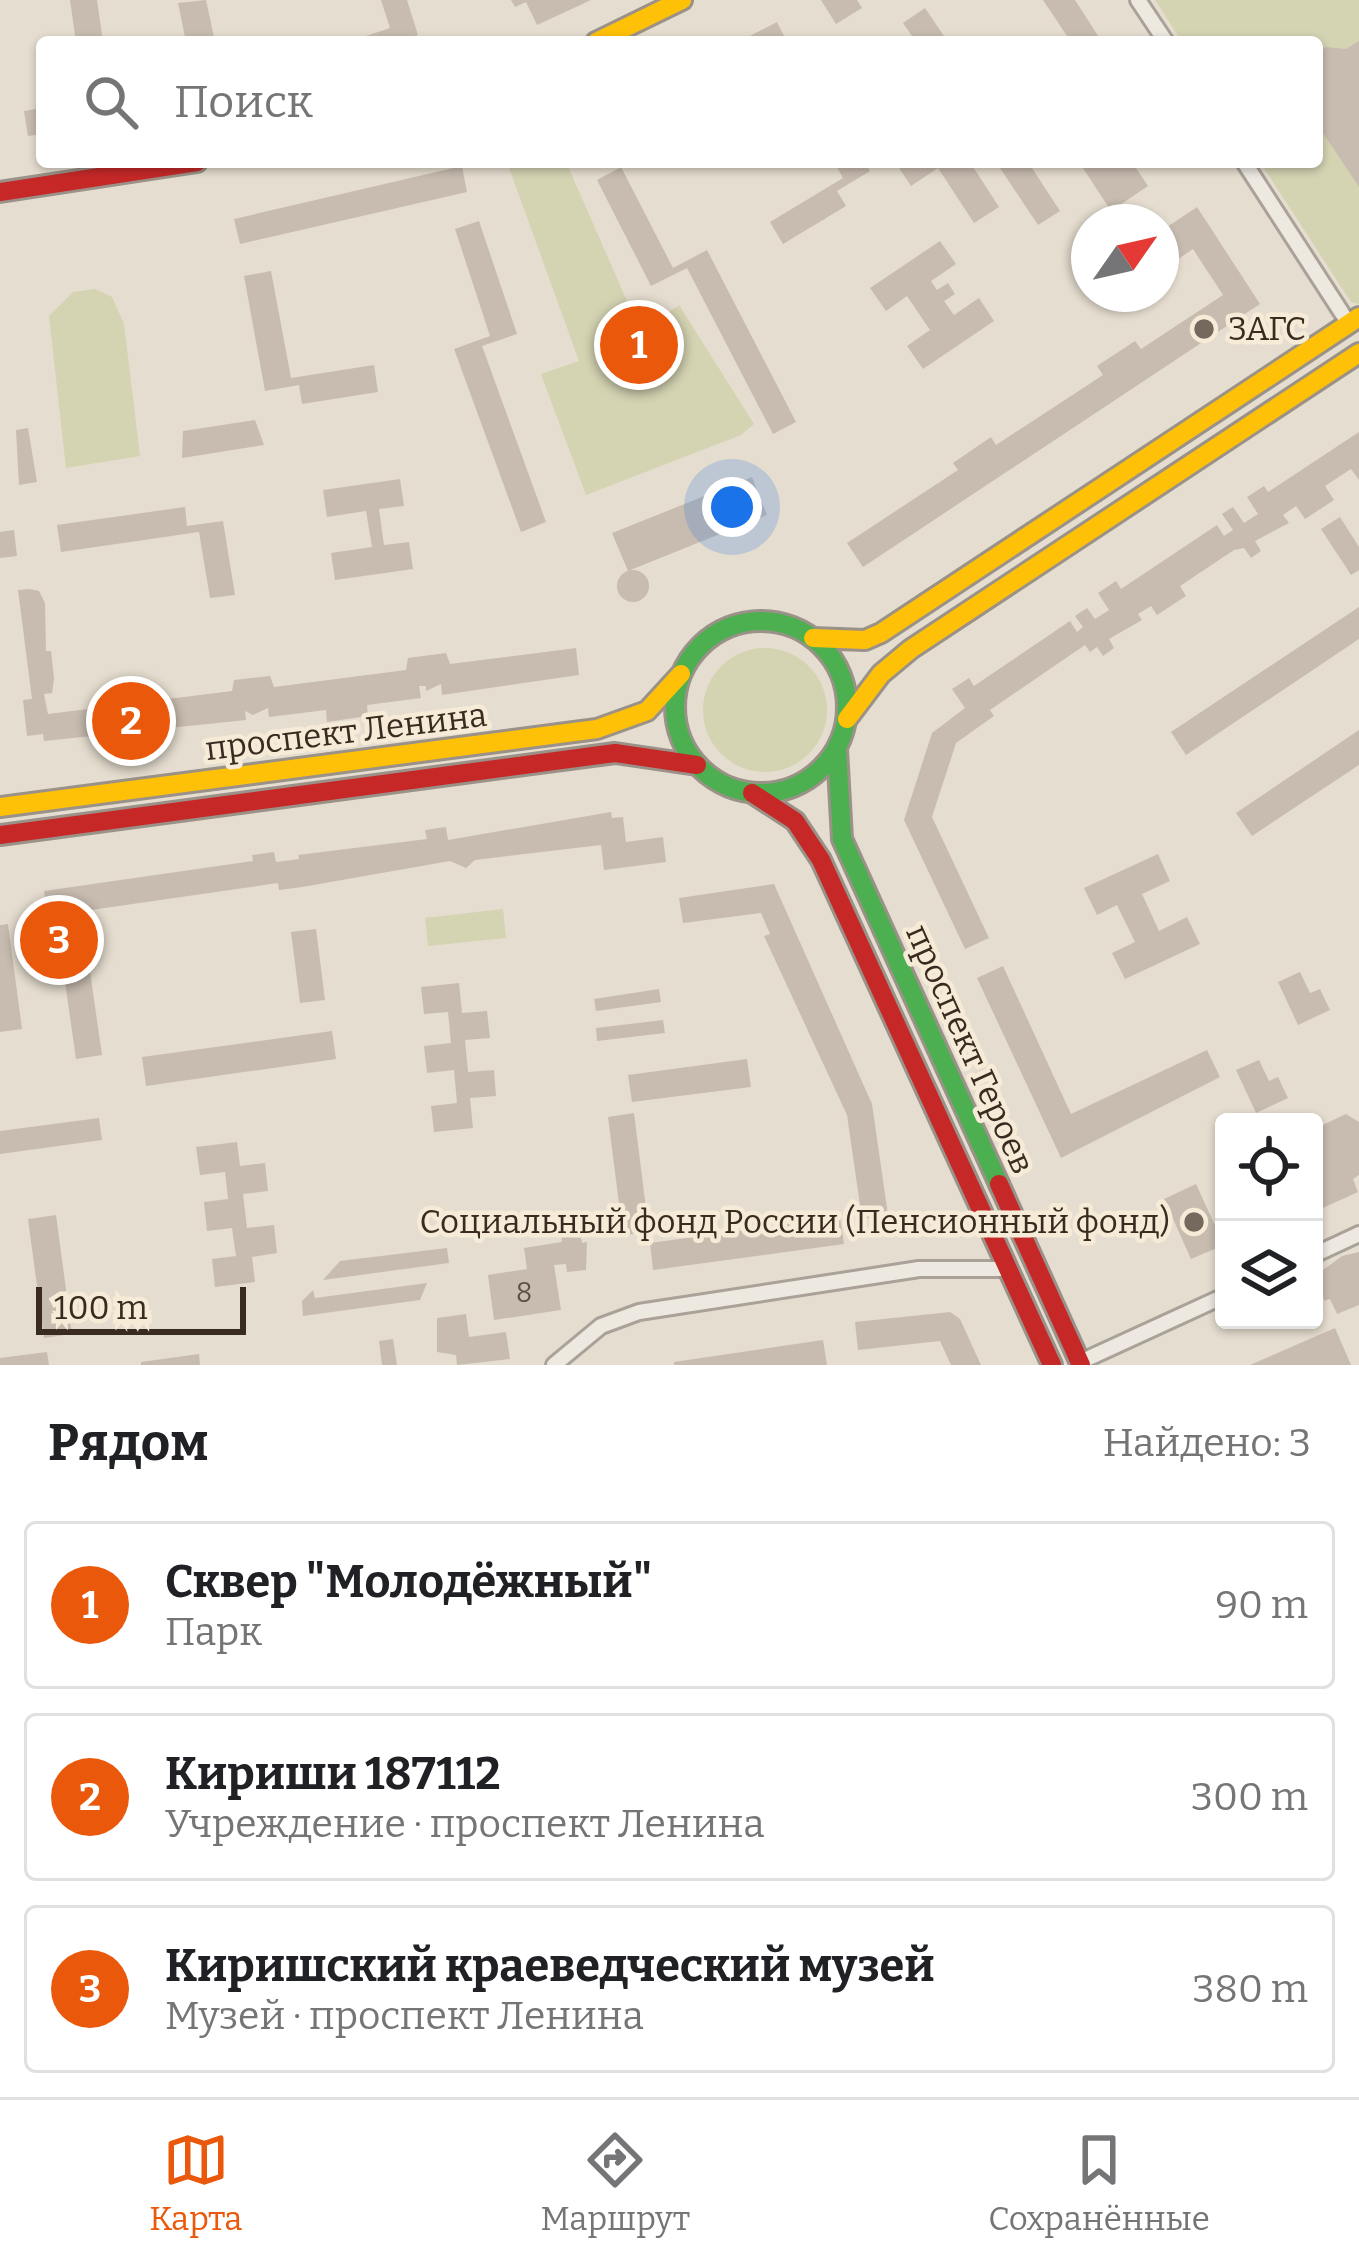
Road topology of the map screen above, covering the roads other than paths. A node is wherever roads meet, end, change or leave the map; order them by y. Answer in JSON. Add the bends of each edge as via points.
{"nodes":[{"id":1,"x":682,"y":0,"type":"edge"},
{"id":2,"x":1138,"y":0,"type":"edge"},
{"id":3,"x":608,"y":36,"type":"edge"},
{"id":4,"x":1162,"y":36,"type":"edge"},
{"id":5,"x":158,"y":168,"type":"edge"},
{"id":6,"x":1248,"y":168,"type":"edge"},
{"id":7,"x":0,"y":192,"type":"edge"},
{"id":8,"x":1354,"y":320,"type":"edge"},
{"id":9,"x":1359,"y":353,"type":"edge"},
{"id":10,"x":813,"y":638,"type":"junction"},
{"id":11,"x":681,"y":674,"type":"junction"},
{"id":12,"x":847,"y":719,"type":"junction"},
{"id":13,"x":837,"y":749,"type":"junction"},
{"id":14,"x":697,"y":765,"type":"junction"},
{"id":15,"x":752,"y":794,"type":"junction"},
{"id":16,"x":0,"y":807,"type":"edge"},
{"id":17,"x":0,"y":835,"type":"edge"},
{"id":18,"x":1359,"y":1234,"type":"edge"},
{"id":19,"x":1323,"y":1251,"type":"edge"},
{"id":20,"x":1008,"y":1269,"type":"junction"},
{"id":21,"x":1215,"y":1300,"type":"edge"},
{"id":22,"x":1081,"y":1363,"type":"edge"},
{"id":23,"x":554,"y":1365,"type":"edge"},
{"id":24,"x":1052,"y":1365,"type":"edge"}],
"edges":[{"from":1,"to":3,"type":"main road"},
{"from":2,"to":4,"type":"street"},
{"from":5,"to":7,"type":"main road"},
{"from":6,"to":8,"type":"street"},
{"from":8,"to":10,"type":"main road","via":[[881,633]]},
{"from":9,"to":12,"type":"main road","via":[[898,658]]},
{"from":10,"to":11,"type":"main road","via":[[790,626],[744,622],[703,643]]},
{"from":10,"to":12,"type":"main road","via":[[846,688]]},
{"from":11,"to":14,"type":"main road","via":[[677,722]]},
{"from":11,"to":16,"type":"main road","name":"проспект Ленина","via":[[647,711],[597,729]]},
{"from":12,"to":13,"type":"main road"},
{"from":13,"to":15,"type":"main road","via":[[816,775]]},
{"from":13,"to":22,"type":"main road","name":"проспект Героев","via":[[842,839]]},
{"from":14,"to":15,"type":"main road"},
{"from":14,"to":17,"type":"main road","name":"проспект Ленина","via":[[615,753]]},
{"from":15,"to":20,"type":"main road","name":"проспект Героев","via":[[795,821],[821,860]]},
{"from":18,"to":19,"type":"street"},
{"from":20,"to":23,"type":"street","via":[[919,1269],[639,1312],[602,1326]]},
{"from":20,"to":24,"type":"main road","name":"проспект Героев"},
{"from":21,"to":22,"type":"street"}]}
